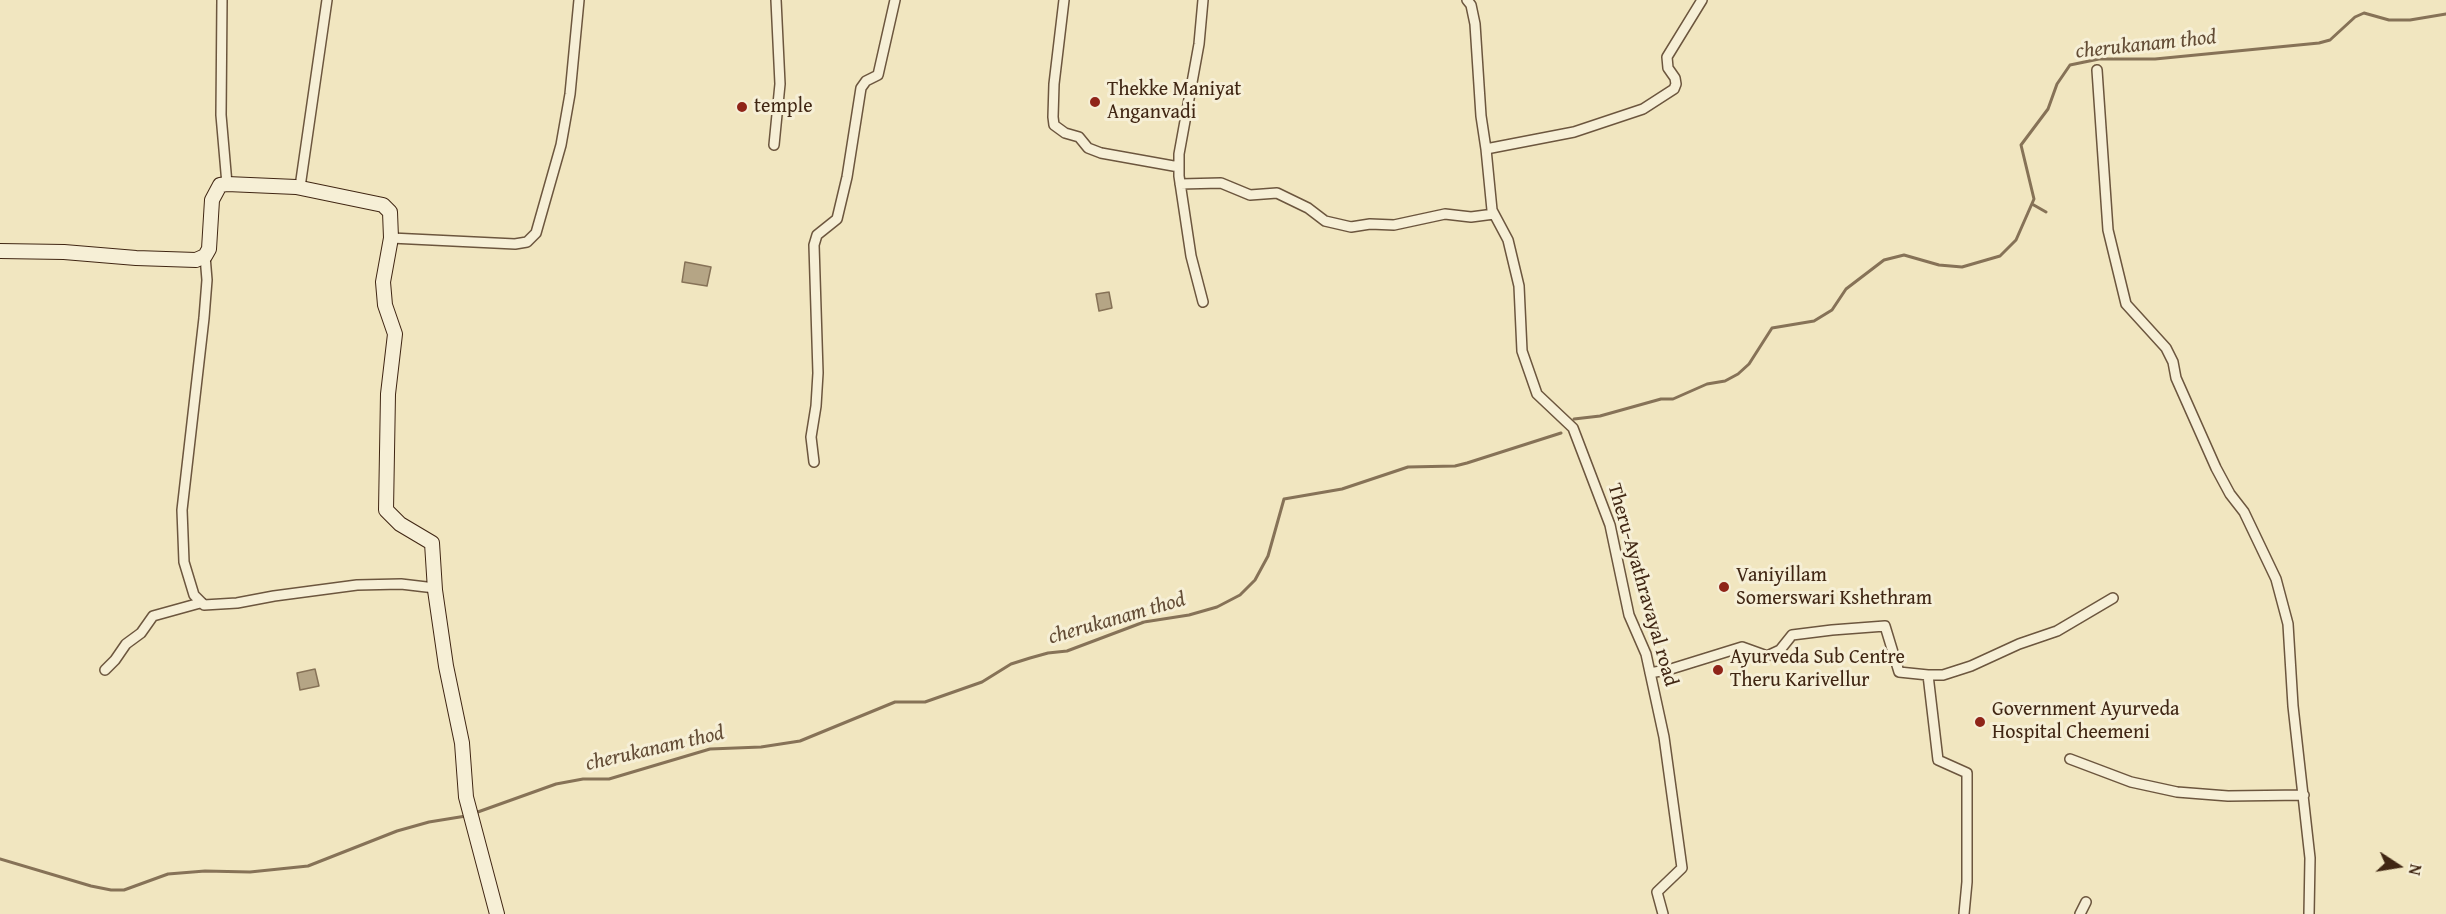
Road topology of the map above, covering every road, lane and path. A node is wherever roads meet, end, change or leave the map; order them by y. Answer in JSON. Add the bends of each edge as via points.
{"nodes":[{"id":1,"x":222,"y":0,"type":"edge"},
{"id":2,"x":327,"y":0,"type":"edge"},
{"id":3,"x":579,"y":0,"type":"edge"},
{"id":4,"x":776,"y":0,"type":"edge"},
{"id":5,"x":895,"y":0,"type":"edge"},
{"id":6,"x":1064,"y":0,"type":"edge"},
{"id":7,"x":1203,"y":0,"type":"edge"},
{"id":8,"x":1467,"y":0,"type":"edge"},
{"id":9,"x":1702,"y":0,"type":"edge"},
{"id":10,"x":2097,"y":70,"type":"dead end"},
{"id":11,"x":774,"y":145,"type":"dead end"},
{"id":12,"x":1486,"y":149,"type":"junction"},
{"id":13,"x":1179,"y":166,"type":"junction"},
{"id":14,"x":227,"y":184,"type":"junction"},
{"id":15,"x":1180,"y":184,"type":"junction"},
{"id":16,"x":300,"y":188,"type":"junction"},
{"id":17,"x":1494,"y":214,"type":"junction"},
{"id":18,"x":391,"y":238,"type":"junction"},
{"id":19,"x":0,"y":251,"type":"edge"},
{"id":20,"x":205,"y":256,"type":"junction"},
{"id":21,"x":1203,"y":302,"type":"dead end"},
{"id":22,"x":813,"y":462,"type":"dead end"},
{"id":23,"x":435,"y":588,"type":"junction"},
{"id":24,"x":2113,"y":598,"type":"dead end"},
{"id":25,"x":200,"y":603,"type":"junction"},
{"id":26,"x":105,"y":670,"type":"dead end"},
{"id":27,"x":1650,"y":673,"type":"junction"},
{"id":28,"x":1928,"y":675,"type":"junction"},
{"id":29,"x":2070,"y":759,"type":"dead end"},
{"id":30,"x":2304,"y":795,"type":"junction"},
{"id":31,"x":2086,"y":902,"type":"dead end"},
{"id":32,"x":497,"y":914,"type":"edge"},
{"id":33,"x":1663,"y":914,"type":"edge"},
{"id":34,"x":1964,"y":914,"type":"edge"},
{"id":35,"x":2080,"y":914,"type":"edge"},
{"id":36,"x":2309,"y":914,"type":"edge"}],
"edges":[{"from":1,"to":14,"type":"street","via":[[221,115]]},
{"from":2,"to":16,"type":"street"},
{"from":3,"to":18,"type":"street","via":[[561,145],[536,233],[527,242],[515,244]]},
{"from":4,"to":11,"type":"street","via":[[780,84]]},
{"from":5,"to":22,"type":"street","via":[[878,75],[861,88],[837,219],[817,235],[814,245],[818,373],[811,437]]},
{"from":6,"to":13,"type":"street","via":[[1054,84],[1054,125],[1101,153]]},
{"from":7,"to":13,"type":"street"},
{"from":8,"to":12,"type":"street","name":"Theru-Ayathravayal road","via":[[1475,24],[1480,116]]},
{"from":9,"to":12,"type":"street","via":[[1667,57],[1675,78],[1674,89],[1643,109],[1574,132]]},
{"from":10,"to":30,"type":"street","via":[[2108,230],[2120,287],[2126,304],[2166,348],[2216,468],[2244,512],[2276,579],[2288,624]]},
{"from":12,"to":17,"type":"street","name":"Theru-Ayathravayal road"},
{"from":13,"to":15,"type":"street"},
{"from":14,"to":16,"type":"street"},
{"from":14,"to":20,"type":"street","via":[[220,185],[212,200],[211,245]]},
{"from":15,"to":17,"type":"street","via":[[1221,183],[1250,195],[1276,193],[1325,221],[1351,227],[1394,225],[1445,214]]},
{"from":15,"to":21,"type":"street"},
{"from":16,"to":18,"type":"street","via":[[383,205],[390,212]]},
{"from":17,"to":27,"type":"street","name":"Theru-Ayathravayal road","via":[[1508,240],[1519,286],[1522,351],[1537,394],[1573,428],[1610,525],[1629,615]]},
{"from":18,"to":23,"type":"street","via":[[383,282],[385,306],[395,334],[387,405],[386,510],[400,524],[432,543]]},
{"from":19,"to":20,"type":"street","via":[[196,260]]},
{"from":20,"to":25,"type":"street","via":[[204,318],[182,510],[187,579]]},
{"from":23,"to":25,"type":"street","via":[[357,585],[237,603]]},
{"from":23,"to":32,"type":"street","via":[[462,742],[466,797]]},
{"from":24,"to":28,"type":"street","via":[[2057,631],[1971,666],[1943,675]]},
{"from":25,"to":26,"type":"street","via":[[153,616]]},
{"from":27,"to":28,"type":"street","via":[[1742,647],[1767,656],[1780,651],[1792,635],[1885,627],[1899,672]]},
{"from":27,"to":33,"type":"street","name":"Theru-Ayathravayal road","via":[[1664,737],[1682,868],[1657,892]]},
{"from":28,"to":34,"type":"street","via":[[1938,760],[1967,772]]},
{"from":29,"to":30,"type":"street","via":[[2131,782],[2176,792]]},
{"from":30,"to":36,"type":"street","via":[[2310,858]]},
{"from":31,"to":35,"type":"street"}]}
